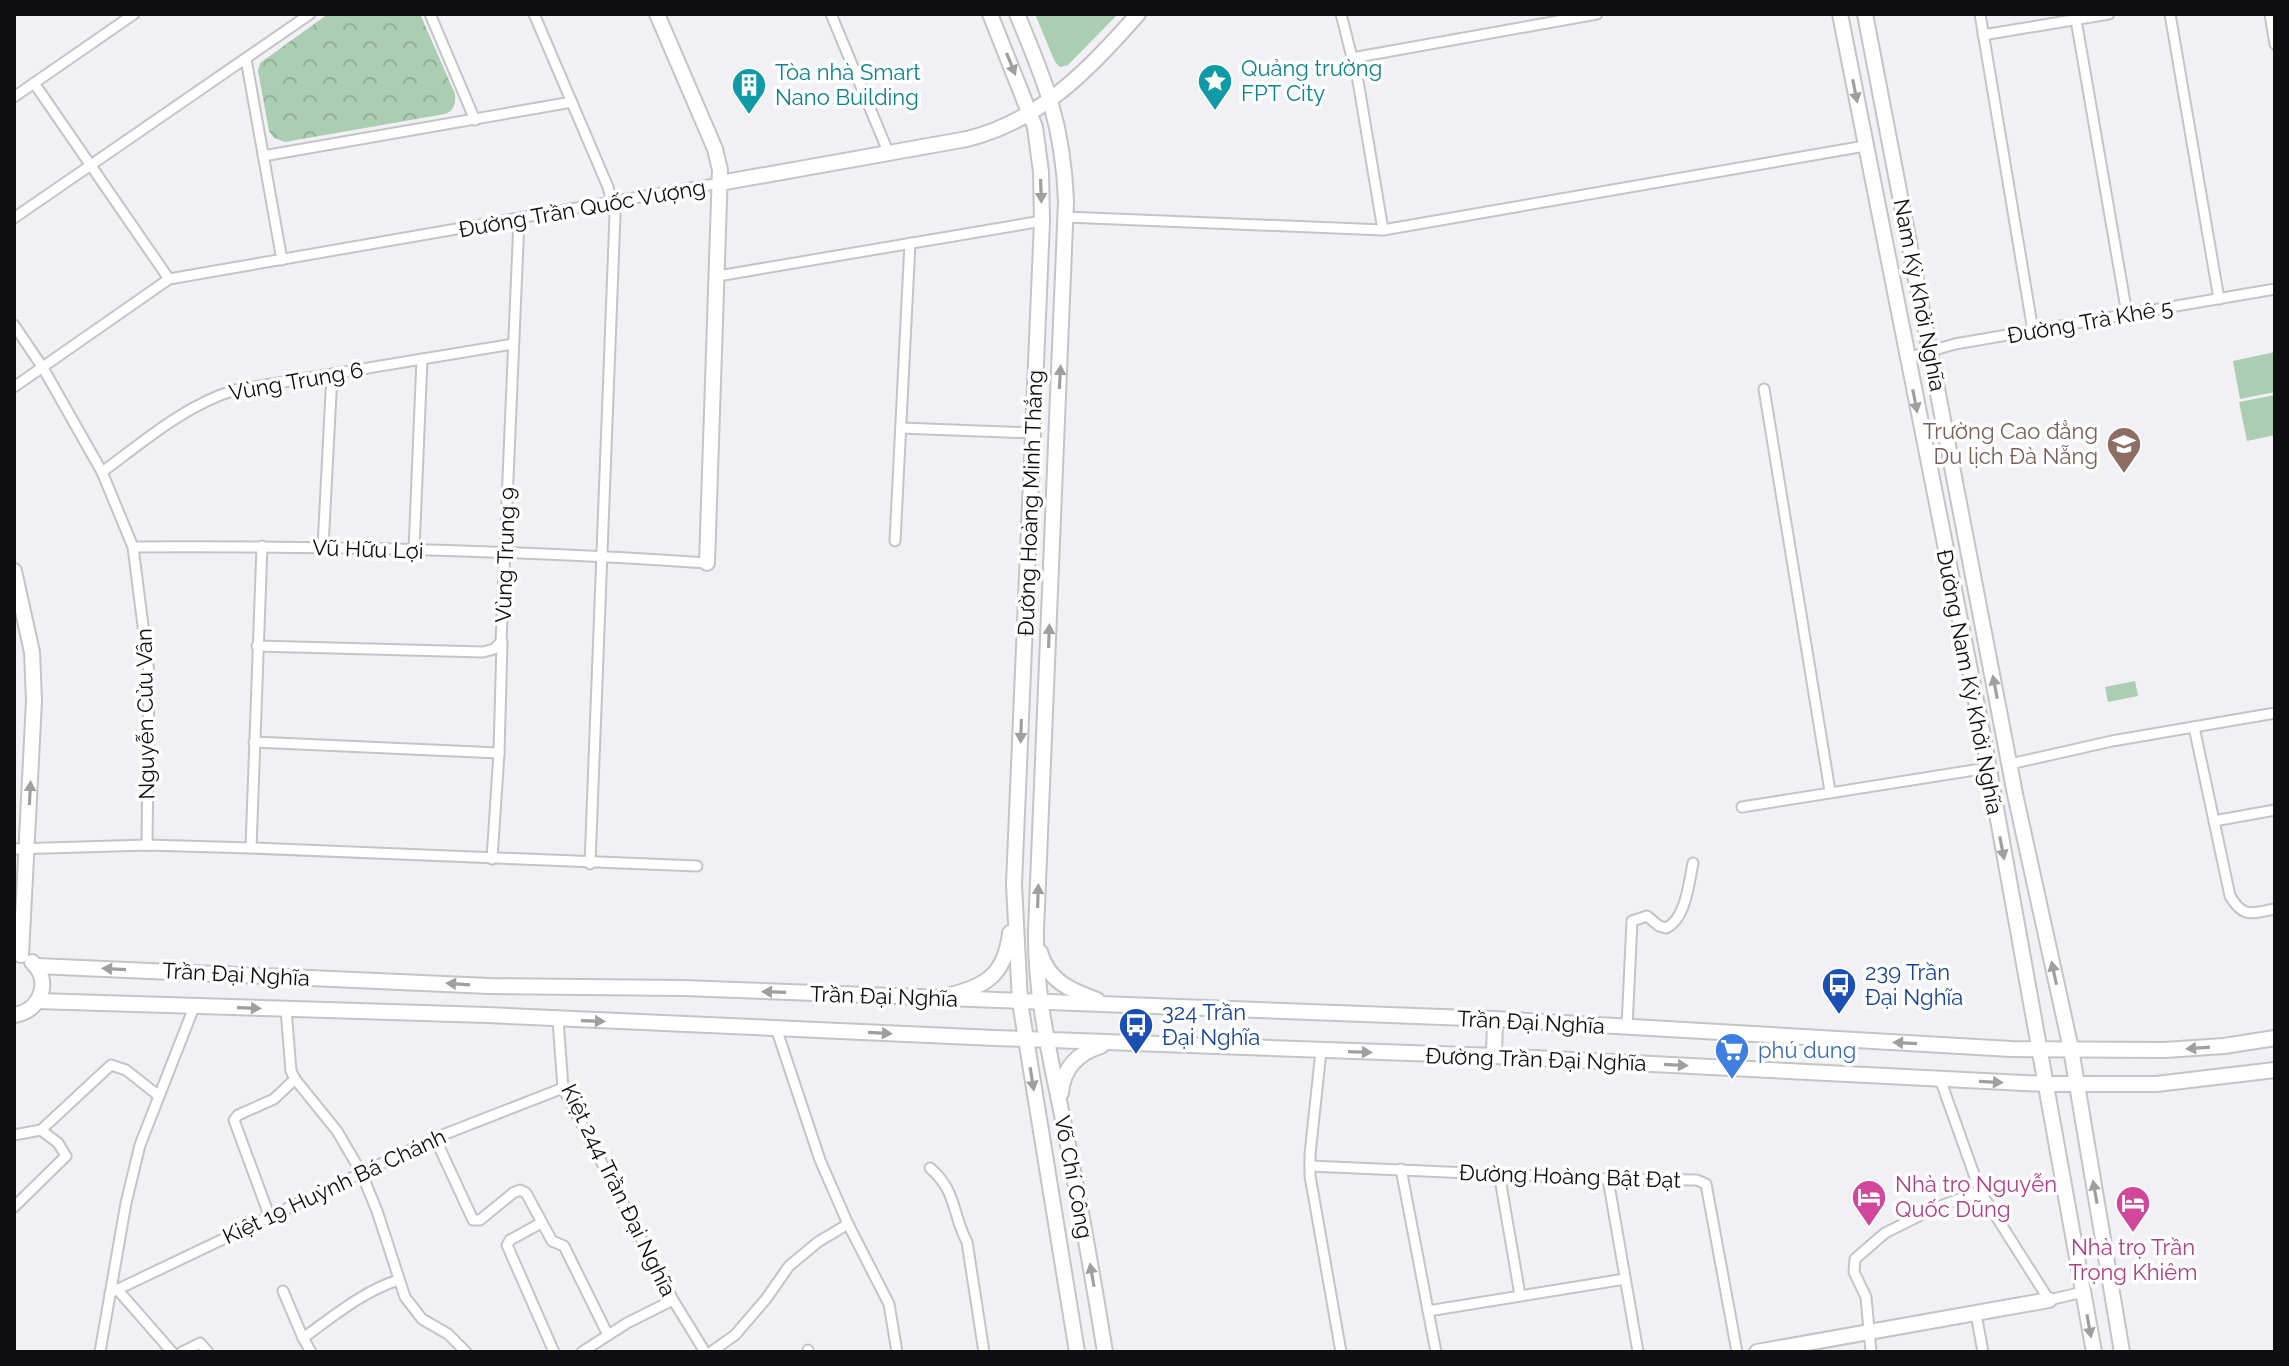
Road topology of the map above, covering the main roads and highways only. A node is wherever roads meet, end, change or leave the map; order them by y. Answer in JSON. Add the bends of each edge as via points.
{"nodes":[{"id":1,"x":657,"y":14,"type":"edge"},
{"id":2,"x":990,"y":14,"type":"edge"},
{"id":3,"x":1017,"y":14,"type":"edge"},
{"id":4,"x":1138,"y":14,"type":"edge"},
{"id":5,"x":1840,"y":14,"type":"edge"},
{"id":6,"x":1865,"y":14,"type":"edge"},
{"id":7,"x":1052,"y":100,"type":"junction"},
{"id":8,"x":1031,"y":114,"type":"junction"},
{"id":9,"x":720,"y":183,"type":"junction"},
{"id":10,"x":1033,"y":433,"type":"junction"},
{"id":11,"x":1057,"y":434,"type":"junction"},
{"id":12,"x":707,"y":563,"type":"road end"},
{"id":13,"x":14,"y":571,"type":"edge"},
{"id":14,"x":2010,"y":764,"type":"junction"},
{"id":15,"x":1987,"y":768,"type":"junction"},
{"id":16,"x":21,"y":850,"type":"edge"},
{"id":17,"x":1014,"y":884,"type":"junction"},
{"id":18,"x":1036,"y":931,"type":"junction"},
{"id":19,"x":18,"y":954,"type":"edge"},
{"id":20,"x":37,"y":966,"type":"junction"},
{"id":21,"x":489,"y":986,"type":"junction"},
{"id":22,"x":925,"y":998,"type":"junction"},
{"id":23,"x":37,"y":1001,"type":"junction"},
{"id":24,"x":1020,"y":1002,"type":"junction"},
{"id":25,"x":1039,"y":1002,"type":"junction"},
{"id":26,"x":1109,"y":1004,"type":"junction"},
{"id":27,"x":14,"y":1015,"type":"edge"},
{"id":28,"x":487,"y":1015,"type":"junction"},
{"id":29,"x":1495,"y":1019,"type":"junction"},
{"id":30,"x":995,"y":1038,"type":"joint"},
{"id":31,"x":2275,"y":1038,"type":"edge"},
{"id":32,"x":1026,"y":1039,"type":"junction"},
{"id":33,"x":1046,"y":1040,"type":"junction"},
{"id":34,"x":1114,"y":1043,"type":"junction"},
{"id":35,"x":2039,"y":1049,"type":"junction"},
{"id":36,"x":2071,"y":1049,"type":"junction"},
{"id":37,"x":1494,"y":1056,"type":"junction"},
{"id":38,"x":2275,"y":1070,"type":"edge"},
{"id":39,"x":2046,"y":1084,"type":"junction"},
{"id":40,"x":2076,"y":1085,"type":"junction"},
{"id":41,"x":1061,"y":1109,"type":"junction"},
{"id":42,"x":2049,"y":1300,"type":"road end"},
{"id":43,"x":1077,"y":1352,"type":"edge"},
{"id":44,"x":1105,"y":1352,"type":"edge"},
{"id":45,"x":1757,"y":1352,"type":"edge"},
{"id":46,"x":2094,"y":1352,"type":"edge"},
{"id":47,"x":2122,"y":1352,"type":"edge"}],
"edges":[{"from":1,"to":9,"type":"main road","via":[[715,149]]},
{"from":2,"to":8,"type":"main road","name":"Đường Hoàng Minh Thắng","one_way":true},
{"from":3,"to":7,"type":"main road","name":"Đường Hoàng Minh Thắng"},
{"from":4,"to":7,"type":"main road","name":"Đường Trần Quốc Vượng"},
{"from":5,"to":15,"type":"main road","name":"Đường Nam Kỳ Khởi Nghĩa","one_way":true},
{"from":14,"to":6,"type":"main road","name":"Nam Kỳ Khởi Nghĩa","one_way":true},
{"from":7,"to":8,"type":"main road","name":"Đường Trần Quốc Vượng"},
{"from":11,"to":7,"type":"main road","name":"Đường Hoàng Minh Thắng","one_way":true,"via":[[1066,217],[1062,144]]},
{"from":8,"to":9,"type":"main road","name":"Đường Trần Quốc Vượng","via":[[990,133]]},
{"from":8,"to":10,"type":"main road","name":"Đường Hoàng Minh Thắng","one_way":true,"via":[[1042,221]]},
{"from":9,"to":12,"type":"main road"},
{"from":10,"to":11,"type":"main road"},
{"from":10,"to":17,"type":"main road","name":"Đường Hoàng Minh Thắng","one_way":true},
{"from":18,"to":11,"type":"main road","name":"Đường Hoàng Minh Thắng","one_way":true},
{"from":16,"to":13,"type":"main road","one_way":true,"via":[[34,701],[32,652]]},
{"from":14,"to":15,"type":"main road"},
{"from":36,"to":14,"type":"main road","name":"Đường Nam Kỳ Khởi Nghĩa","one_way":true},
{"from":15,"to":35,"type":"main road","name":"Đường Nam Kỳ Khởi Nghĩa","one_way":true},
{"from":16,"to":19,"type":"main road"},
{"from":17,"to":22,"type":"main road","via":[[1009,944],[997,972],[970,989]]},
{"from":17,"to":24,"type":"main road","name":"Đường Hoàng Minh Thắng"},
{"from":18,"to":25,"type":"main road","name":"Đường Hoàng Minh Thắng"},
{"from":18,"to":26,"type":"main road","via":[[1051,975],[1074,992]]},
{"from":19,"to":20,"type":"main road"},
{"from":21,"to":20,"type":"main road","name":"Trần Đại Nghĩa","one_way":true},
{"from":20,"to":23,"type":"main road","via":[[43,986]]},
{"from":22,"to":21,"type":"main road","name":"Trần Đại Nghĩa","one_way":true},
{"from":21,"to":28,"type":"main road"},
{"from":22,"to":24,"type":"main road","name":"Trần Đại Nghĩa"},
{"from":23,"to":27,"type":"main road"},
{"from":23,"to":28,"type":"main road","name":"Trần Đại Nghĩa","one_way":true},
{"from":24,"to":25,"type":"main road","name":"Trần Đại Nghĩa"},
{"from":24,"to":32,"type":"main road","name":"Võ Chí Công"},
{"from":25,"to":26,"type":"main road","name":"Trần Đại Nghĩa"},
{"from":25,"to":33,"type":"main road","name":"Võ Chí Công"},
{"from":26,"to":29,"type":"main road","name":"Trần Đại Nghĩa"},
{"from":28,"to":30,"type":"main road","name":"Trần Đại Nghĩa","one_way":true},
{"from":35,"to":29,"type":"main road","name":"Trần Đại Nghĩa","one_way":true},
{"from":29,"to":37,"type":"main road"},
{"from":30,"to":32,"type":"main road","name":"Đường Trần Đại Nghĩa"},
{"from":31,"to":36,"type":"main road","one_way":true,"via":[[2165,1050]]},
{"from":32,"to":33,"type":"main road","name":"Đường Trần Đại Nghĩa"},
{"from":32,"to":43,"type":"main road","name":"Võ Chí Công","one_way":true},
{"from":33,"to":34,"type":"main road","name":"Đường Trần Đại Nghĩa"},
{"from":33,"to":41,"type":"main road","name":"Võ Chí Công"},
{"from":34,"to":37,"type":"main road","name":"Đường Trần Đại Nghĩa","one_way":true},
{"from":34,"to":41,"type":"main road","via":[[1091,1049],[1072,1063],[1063,1079]]},
{"from":35,"to":36,"type":"main road"},
{"from":35,"to":39,"type":"main road","name":"Đường Nam Kỳ Khởi Nghĩa"},
{"from":36,"to":40,"type":"main road","name":"Đường Nam Kỳ Khởi Nghĩa"},
{"from":37,"to":39,"type":"main road","name":"Đường Trần Đại Nghĩa","one_way":true},
{"from":38,"to":40,"type":"main road","name":"Đường Trần Đại Nghĩa","via":[[2156,1084]]},
{"from":39,"to":40,"type":"main road","name":"Đường Trần Đại Nghĩa"},
{"from":39,"to":46,"type":"main road","name":"Đường Nam Kỳ Khởi Nghĩa","one_way":true},
{"from":47,"to":40,"type":"main road","name":"Đường Nam Kỳ Khởi Nghĩa","one_way":true},
{"from":44,"to":41,"type":"main road","name":"Võ Chí Công","one_way":true},
{"from":42,"to":45,"type":"main road"}]}
